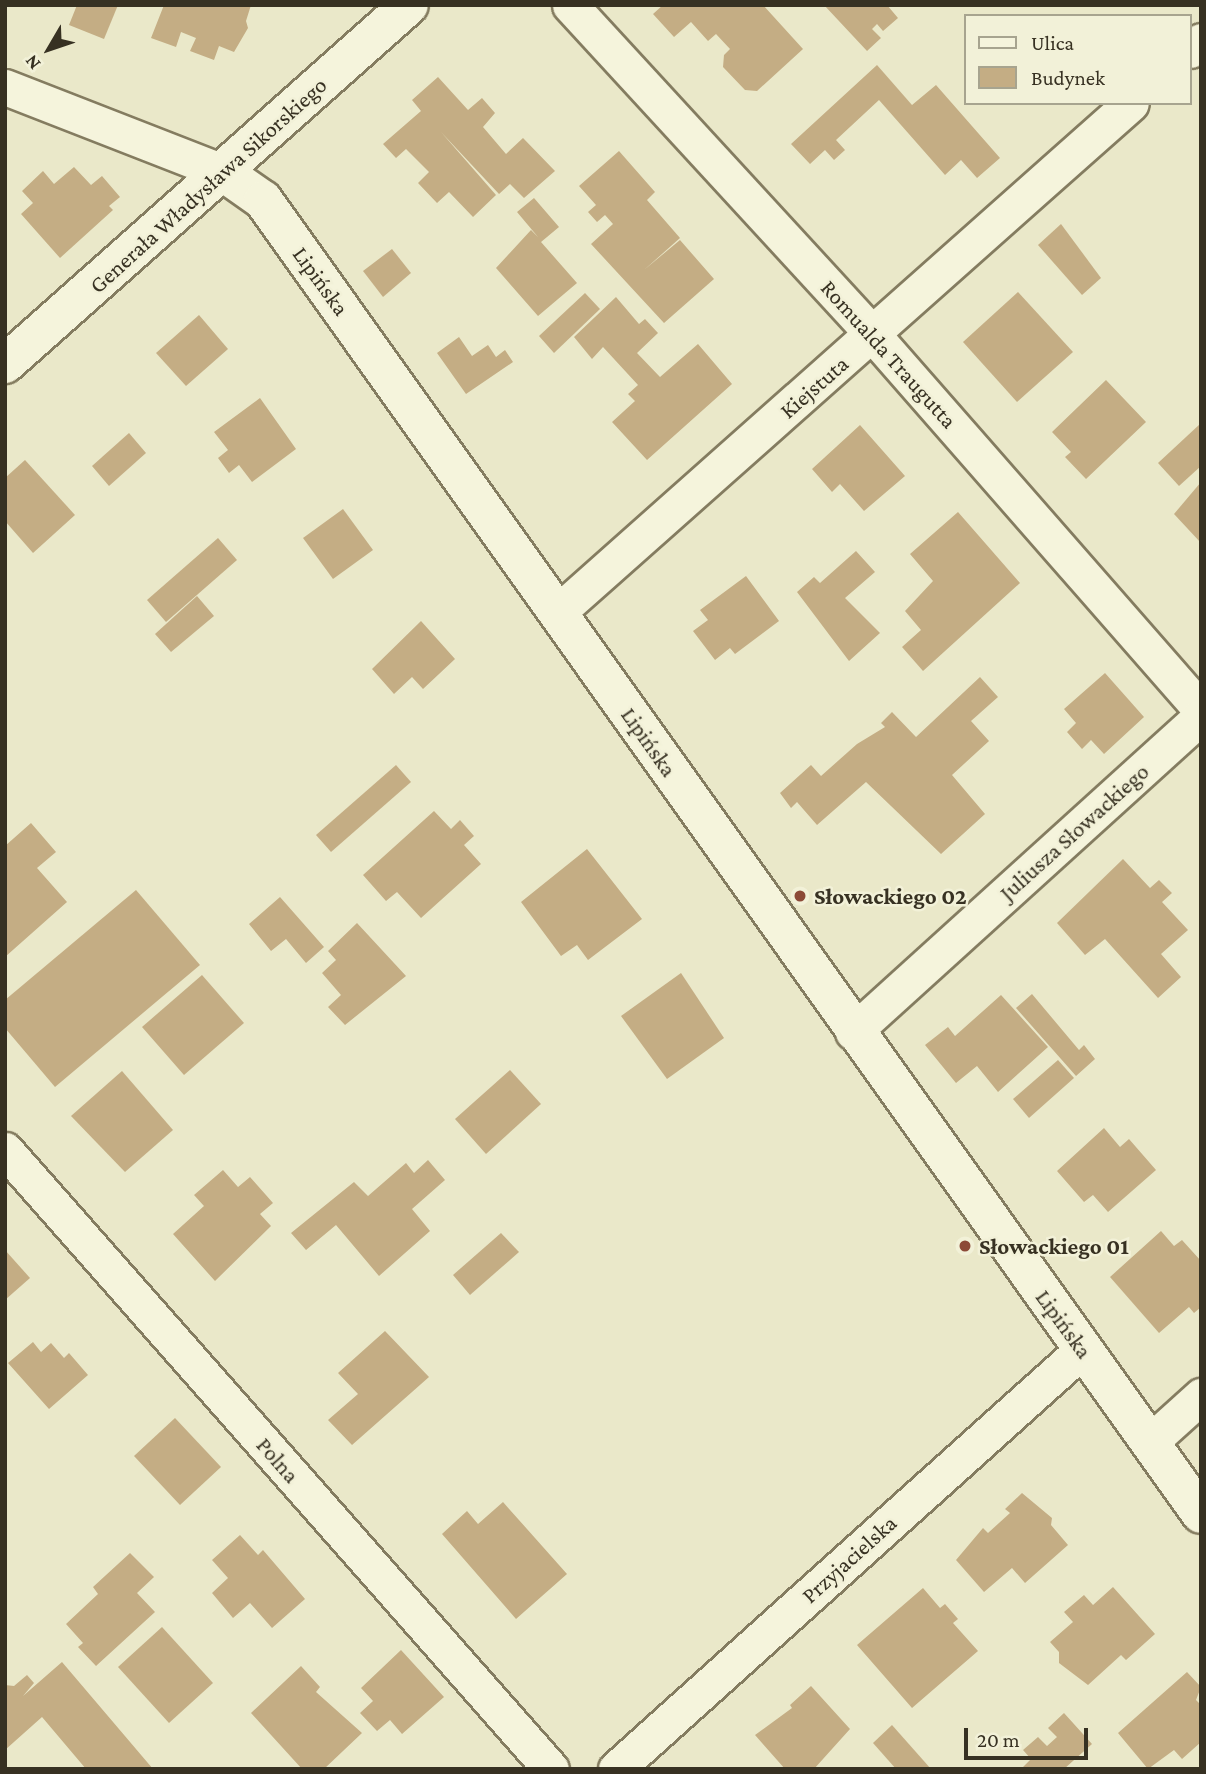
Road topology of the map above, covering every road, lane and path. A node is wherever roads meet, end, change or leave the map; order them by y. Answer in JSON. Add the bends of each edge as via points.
{"nodes":[{"id":1,"x":409,"y":5,"type":"edge"},
{"id":2,"x":570,"y":5,"type":"edge"},
{"id":3,"x":5,"y":87,"type":"edge"},
{"id":4,"x":1129,"y":105,"type":"edge"},
{"id":5,"x":223,"y":172,"type":"junction"},
{"id":6,"x":873,"y":335,"type":"junction"},
{"id":7,"x":5,"y":364,"type":"edge"},
{"id":8,"x":558,"y":612,"type":"junction"},
{"id":9,"x":1201,"y":710,"type":"edge"},
{"id":10,"x":1201,"y":717,"type":"edge"},
{"id":11,"x":853,"y":1032,"type":"junction"},
{"id":12,"x":5,"y":1150,"type":"edge"},
{"id":13,"x":1082,"y":1350,"type":"junction"},
{"id":14,"x":1201,"y":1396,"type":"edge"},
{"id":15,"x":1150,"y":1442,"type":"junction"},
{"id":16,"x":1201,"y":1514,"type":"edge"},
{"id":17,"x":551,"y":1769,"type":"edge"},
{"id":18,"x":615,"y":1769,"type":"edge"}],
"edges":[{"from":1,"to":5,"type":"street","name":"Generała Władysława Sikorskiego"},
{"from":2,"to":6,"type":"street","name":"Romualda Traugutta"},
{"from":3,"to":5,"type":"street","name":"Lipińska"},
{"from":4,"to":6,"type":"street","name":"Kiejstuta"},
{"from":5,"to":7,"type":"street","name":"Generała Władysława Sikorskiego"},
{"from":5,"to":8,"type":"street","name":"Lipińska","via":[[263,200]]},
{"from":6,"to":8,"type":"street","name":"Kiejstuta"},
{"from":6,"to":9,"type":"street","name":"Romualda Traugutta"},
{"from":8,"to":11,"type":"street","name":"Lipińska"},
{"from":10,"to":11,"type":"street","name":"Juliusza Słowackiego"},
{"from":11,"to":13,"type":"street","name":"Lipińska"},
{"from":12,"to":17,"type":"street","name":"Polna"},
{"from":13,"to":15,"type":"street","name":"Lipińska"},
{"from":13,"to":18,"type":"street","name":"Przyjacielska"},
{"from":14,"to":15,"type":"street"},
{"from":15,"to":16,"type":"street","name":"Lipińska"}]}
